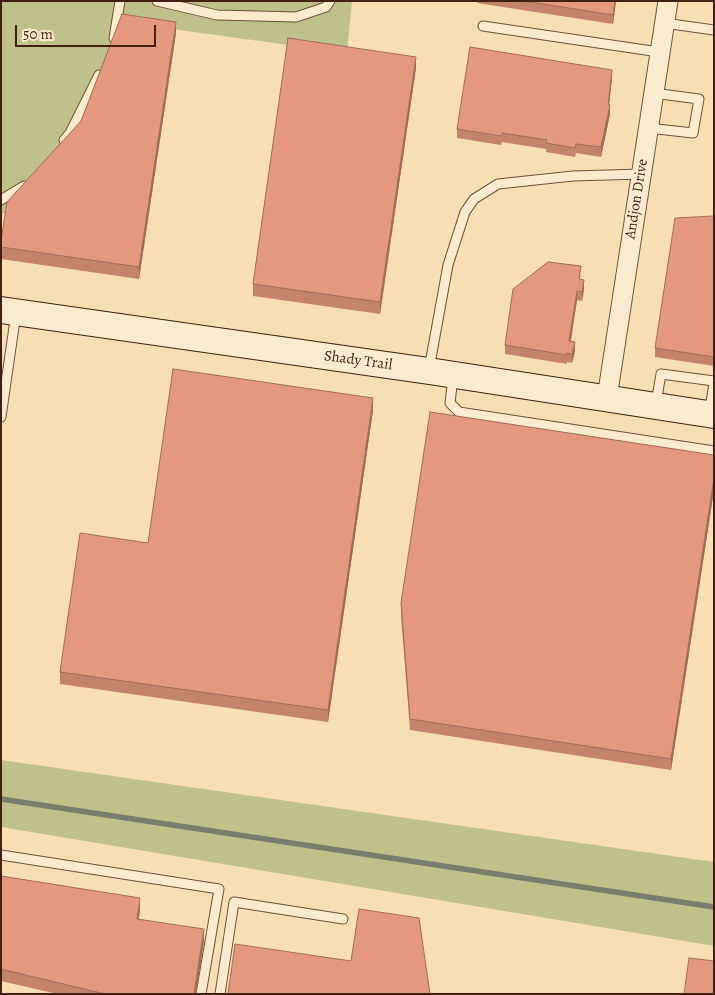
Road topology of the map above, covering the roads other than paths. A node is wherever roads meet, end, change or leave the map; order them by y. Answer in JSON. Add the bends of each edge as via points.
{"nodes":[{"id":1,"x":120,"y":1,"type":"edge"},
{"id":2,"x":158,"y":1,"type":"edge"},
{"id":3,"x":330,"y":1,"type":"edge"},
{"id":4,"x":668,"y":1,"type":"edge"},
{"id":5,"x":664,"y":23,"type":"junction"},
{"id":6,"x":484,"y":26,"type":"dead end"},
{"id":7,"x":714,"y":30,"type":"edge"},
{"id":8,"x":109,"y":51,"type":"edge"},
{"id":9,"x":659,"y":52,"type":"junction"},
{"id":10,"x":102,"y":70,"type":"edge"},
{"id":11,"x":653,"y":93,"type":"junction"},
{"id":12,"x":648,"y":128,"type":"junction"},
{"id":13,"x":58,"y":147,"type":"edge"},
{"id":14,"x":642,"y":174,"type":"junction"},
{"id":15,"x":28,"y":182,"type":"edge"},
{"id":16,"x":1,"y":200,"type":"edge"},
{"id":17,"x":9,"y":311,"type":"edge"},
{"id":18,"x":441,"y":373,"type":"junction"},
{"id":19,"x":714,"y":382,"type":"edge"},
{"id":20,"x":607,"y":398,"type":"junction"},
{"id":21,"x":656,"y":406,"type":"junction"},
{"id":22,"x":711,"y":415,"type":"edge"},
{"id":23,"x":1,"y":417,"type":"edge"},
{"id":24,"x":714,"y":451,"type":"edge"},
{"id":25,"x":1,"y":855,"type":"edge"},
{"id":26,"x":343,"y":919,"type":"dead end"},
{"id":27,"x":201,"y":994,"type":"edge"},
{"id":28,"x":220,"y":994,"type":"edge"}],
"edges":[{"from":1,"to":8,"type":"lane","via":[[116,33]]},
{"from":2,"to":3,"type":"lane","via":[[217,15],[259,17],[296,17],[326,7]]},
{"from":4,"to":5,"type":"street","name":"Andjon Drive"},
{"from":5,"to":7,"type":"lane"},
{"from":5,"to":9,"type":"street","name":"Andjon Drive"},
{"from":6,"to":9,"type":"lane"},
{"from":9,"to":11,"type":"street","name":"Andjon Drive"},
{"from":10,"to":13,"type":"lane","via":[[70,133]]},
{"from":11,"to":12,"type":"street","name":"Andjon Drive"},
{"from":11,"to":12,"type":"lane","via":[[699,100],[694,134]]},
{"from":12,"to":14,"type":"street","name":"Andjon Drive"},
{"from":14,"to":18,"type":"lane","via":[[573,176],[498,184],[474,199],[465,212],[448,265]]},
{"from":14,"to":20,"type":"street","name":"Andjon Drive"},
{"from":15,"to":16,"type":"lane","via":[[23,189]]},
{"from":17,"to":18,"type":"street","name":"Shady Trail"},
{"from":17,"to":23,"type":"lane"},
{"from":18,"to":20,"type":"street","name":"Shady Trail"},
{"from":18,"to":24,"type":"lane","via":[[450,403],[459,412]]},
{"from":19,"to":21,"type":"lane","via":[[661,374]]},
{"from":19,"to":22,"type":"lane"},
{"from":20,"to":21,"type":"street","name":"Shady Trail"},
{"from":21,"to":22,"type":"street","name":"Shady Trail"},
{"from":25,"to":27,"type":"lane","via":[[219,889]]},
{"from":26,"to":28,"type":"lane","via":[[234,902]]}]}
